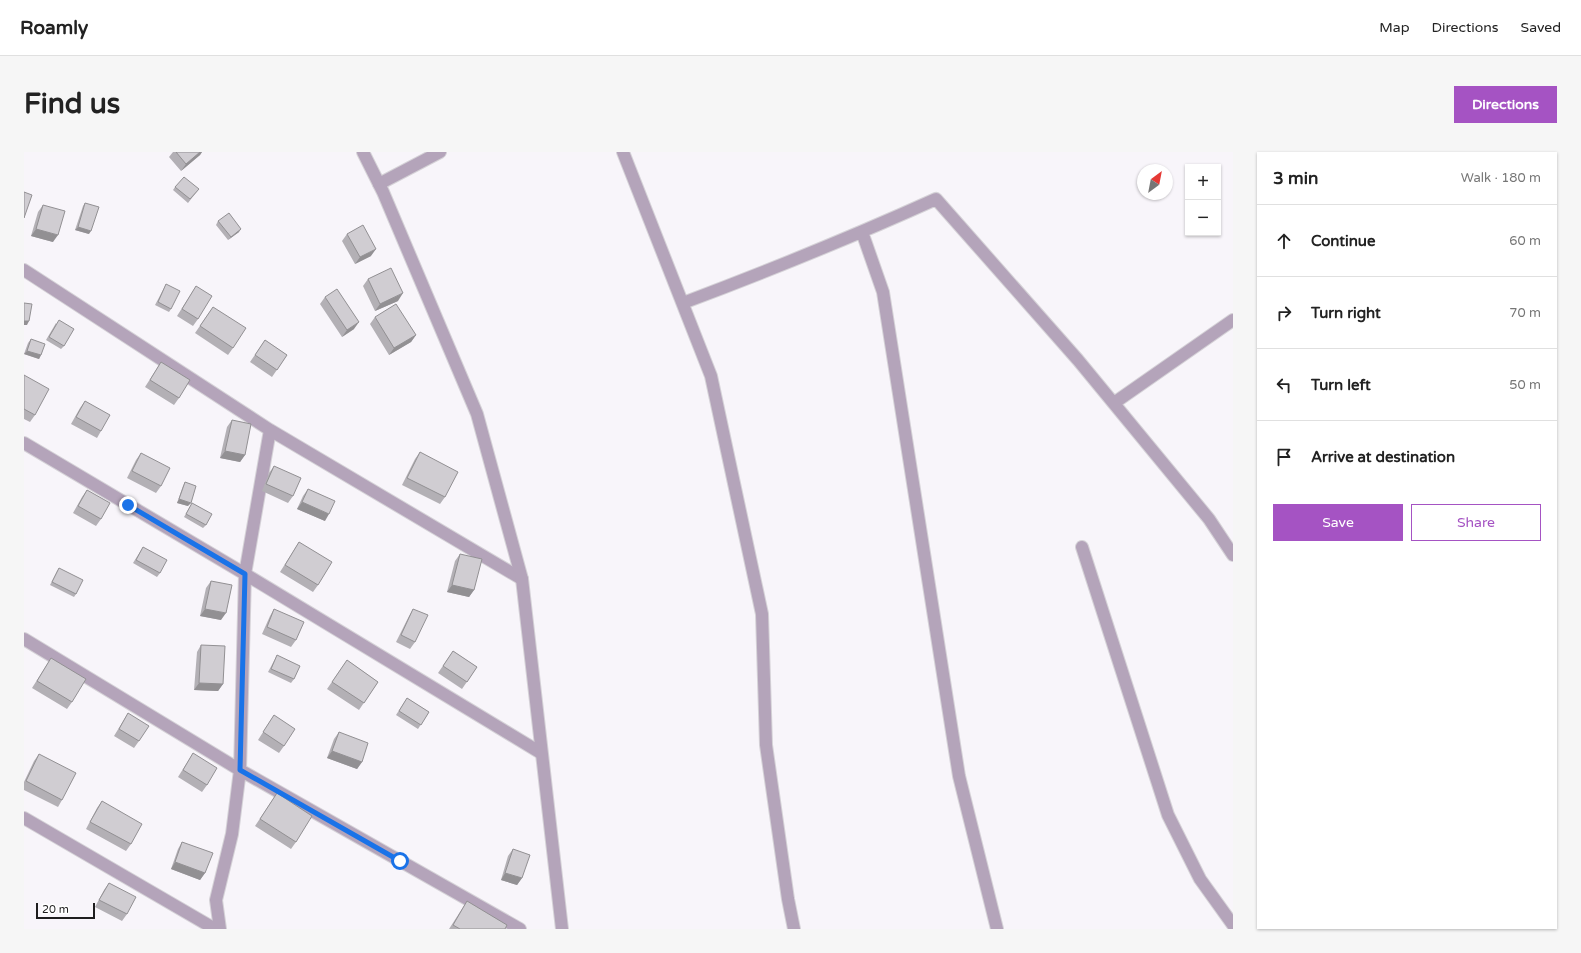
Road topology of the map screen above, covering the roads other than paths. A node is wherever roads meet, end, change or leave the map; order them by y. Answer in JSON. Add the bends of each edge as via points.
{"nodes":[{"id":1,"x":364,"y":152,"type":"edge"},
{"id":2,"x":440,"y":152,"type":"edge"},
{"id":3,"x":622,"y":152,"type":"edge"},
{"id":4,"x":379,"y":184,"type":"junction"},
{"id":5,"x":862,"y":232,"type":"junction"},
{"id":6,"x":24,"y":270,"type":"edge"},
{"id":7,"x":683,"y":303,"type":"junction"},
{"id":8,"x":1233,"y":320,"type":"edge"},
{"id":9,"x":1114,"y":403,"type":"junction"},
{"id":10,"x":270,"y":430,"type":"junction"},
{"id":11,"x":24,"y":443,"type":"edge"},
{"id":12,"x":1082,"y":547,"type":"dead end"},
{"id":13,"x":1233,"y":555,"type":"edge"},
{"id":14,"x":245,"y":574,"type":"junction"},
{"id":15,"x":522,"y":579,"type":"junction"},
{"id":16,"x":24,"y":639,"type":"edge"},
{"id":17,"x":541,"y":753,"type":"junction"},
{"id":18,"x":240,"y":770,"type":"junction"},
{"id":19,"x":24,"y":818,"type":"edge"},
{"id":20,"x":1233,"y":925,"type":"edge"},
{"id":21,"x":215,"y":929,"type":"edge"},
{"id":22,"x":220,"y":929,"type":"edge"},
{"id":23,"x":520,"y":929,"type":"edge"},
{"id":24,"x":562,"y":929,"type":"edge"},
{"id":25,"x":794,"y":929,"type":"edge"},
{"id":26,"x":998,"y":929,"type":"edge"}],
"edges":[{"from":1,"to":4,"type":"street"},
{"from":2,"to":4,"type":"street"},
{"from":3,"to":7,"type":"street"},
{"from":4,"to":15,"type":"street","via":[[477,414]]},
{"from":5,"to":7,"type":"street"},
{"from":5,"to":9,"type":"street","via":[[936,199]]},
{"from":5,"to":26,"type":"street","via":[[883,292],[959,776]]},
{"from":6,"to":10,"type":"street"},
{"from":7,"to":25,"type":"street","via":[[712,376],[762,614],[766,745]]},
{"from":8,"to":9,"type":"street"},
{"from":9,"to":13,"type":"street","via":[[1209,519]]},
{"from":10,"to":14,"type":"street"},
{"from":10,"to":15,"type":"street"},
{"from":11,"to":14,"type":"street"},
{"from":12,"to":20,"type":"street","via":[[1168,815],[1200,879]]},
{"from":14,"to":17,"type":"street"},
{"from":14,"to":18,"type":"street"},
{"from":15,"to":17,"type":"street"},
{"from":16,"to":18,"type":"street"},
{"from":17,"to":24,"type":"street"},
{"from":18,"to":22,"type":"street","via":[[232,834],[216,900]]},
{"from":18,"to":23,"type":"street"},
{"from":19,"to":21,"type":"street"}]}
